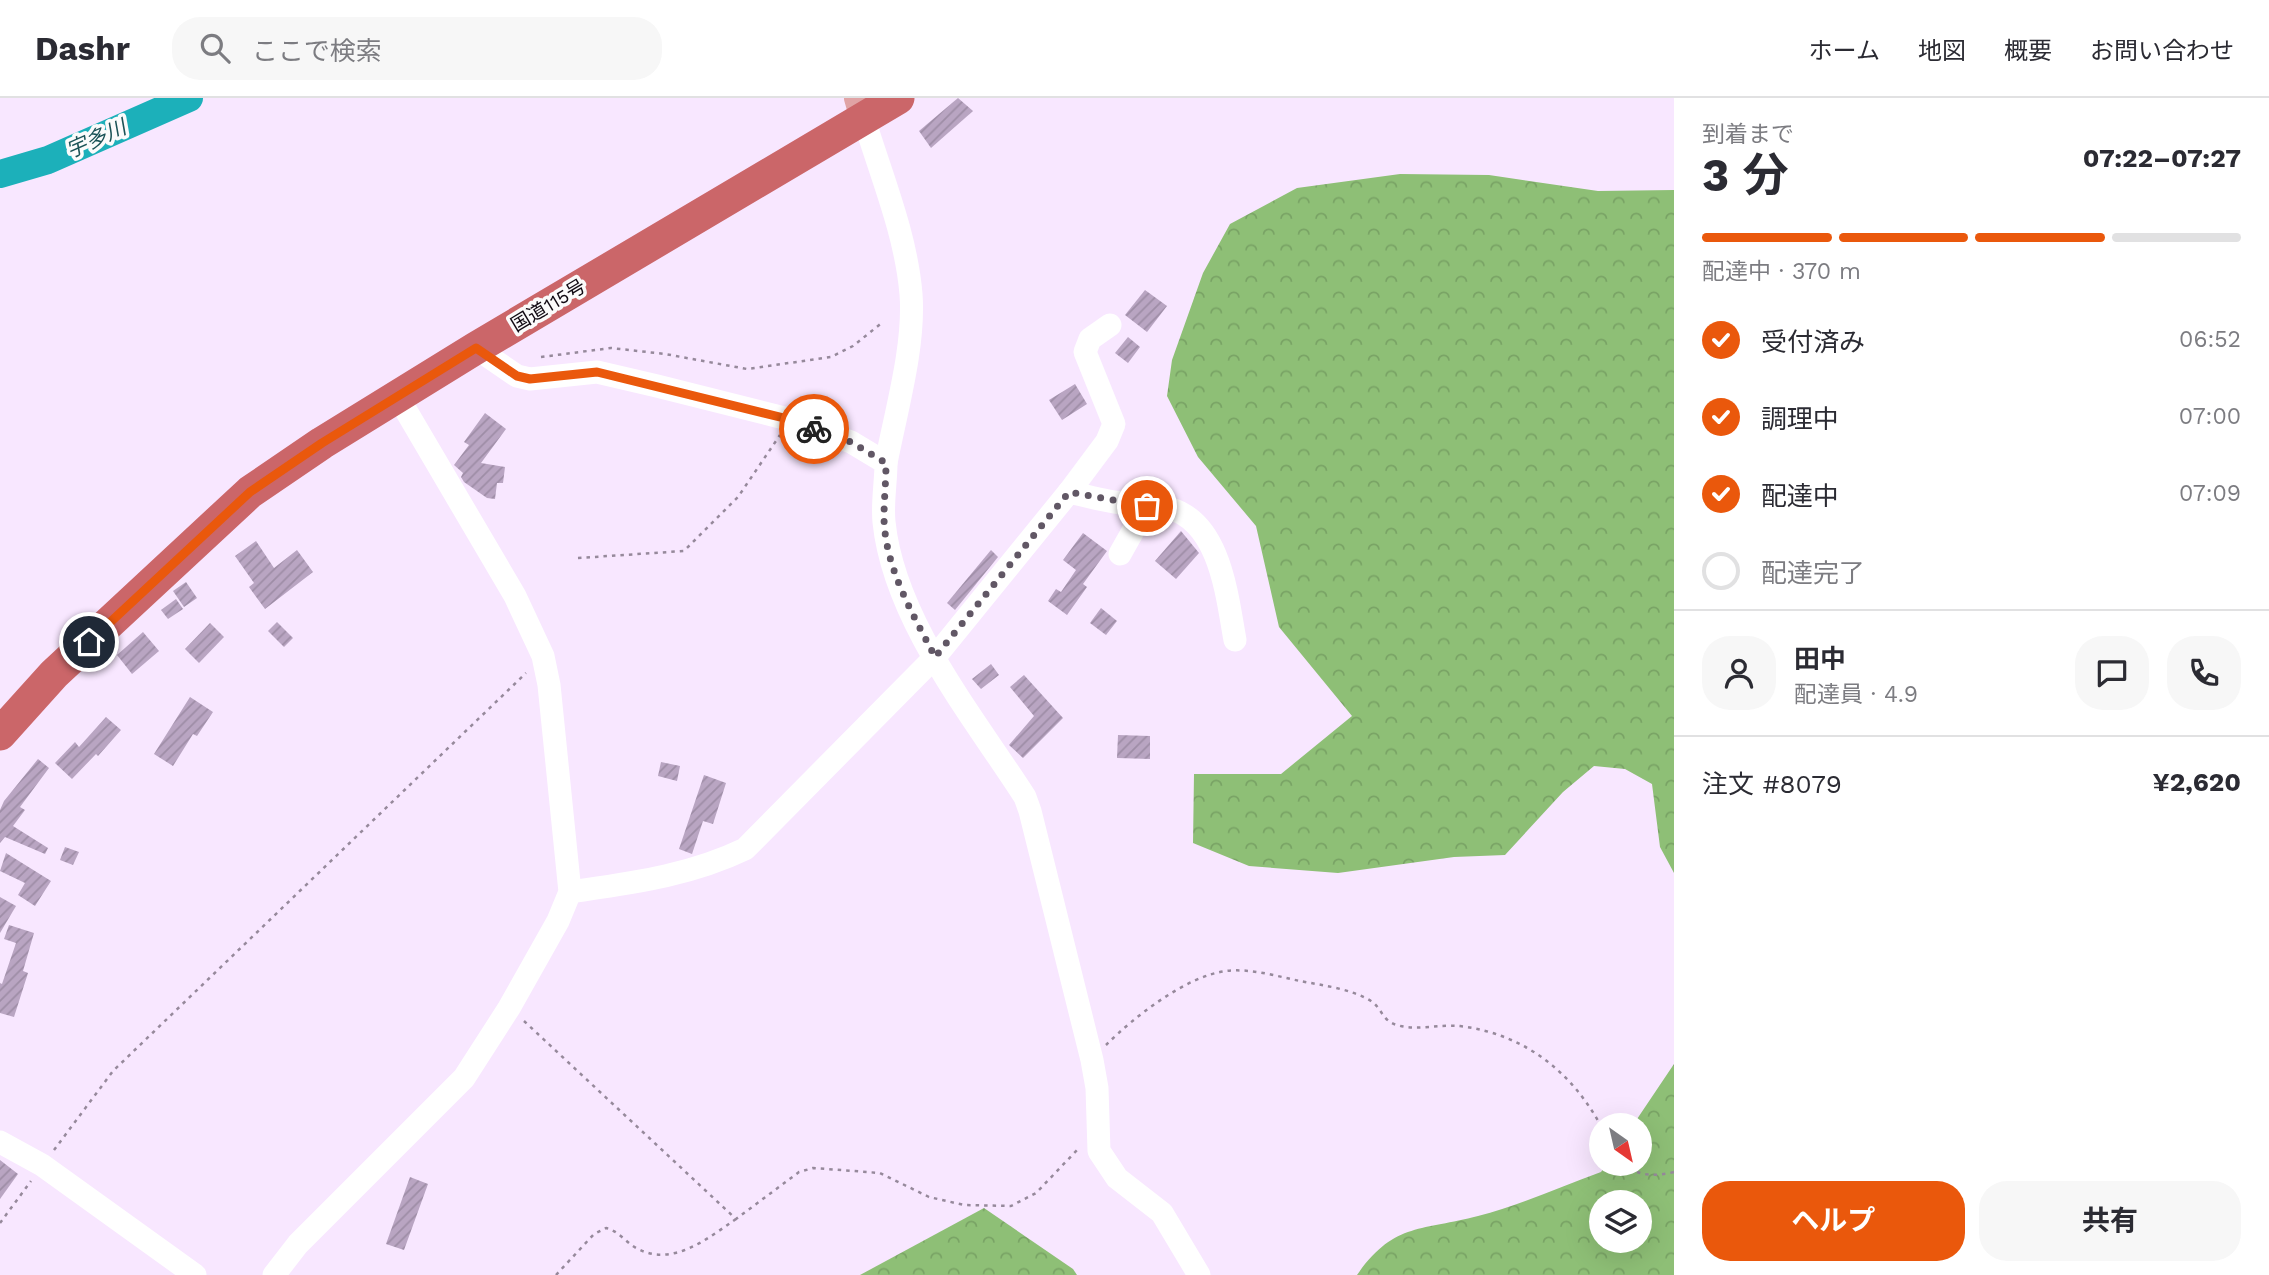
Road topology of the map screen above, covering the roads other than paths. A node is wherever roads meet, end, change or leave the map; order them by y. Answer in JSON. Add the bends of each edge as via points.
{"nodes":[{"id":1,"x":898,"y":98,"type":"edge"},
{"id":2,"x":861,"y":108,"type":"edge"},
{"id":3,"x":1110,"y":325,"type":"dead end"},
{"id":4,"x":476,"y":348,"type":"junction"},
{"id":5,"x":398,"y":397,"type":"junction"},
{"id":6,"x":886,"y":463,"type":"junction"},
{"id":7,"x":1069,"y":492,"type":"junction"},
{"id":8,"x":1147,"y":506,"type":"junction"},
{"id":9,"x":1120,"y":554,"type":"dead end"},
{"id":10,"x":1235,"y":640,"type":"dead end"},
{"id":11,"x":935,"y":657,"type":"junction"},
{"id":12,"x":0,"y":734,"type":"edge"},
{"id":13,"x":570,"y":892,"type":"junction"},
{"id":14,"x":0,"y":1142,"type":"edge"},
{"id":15,"x":195,"y":1275,"type":"edge"},
{"id":16,"x":274,"y":1275,"type":"edge"},
{"id":17,"x":1199,"y":1275,"type":"edge"}],
"edges":[{"from":1,"to":2,"type":"highway","name":"国道115号"},
{"from":2,"to":4,"type":"highway","name":"国道115号"},
{"from":2,"to":6,"type":"street","via":[[905,254],[911,296]]},
{"from":3,"to":7,"type":"street","via":[[1090,339],[1085,352],[1114,424],[1107,441]]},
{"from":4,"to":5,"type":"highway","name":"国道115号"},
{"from":4,"to":6,"type":"street","via":[[517,376],[530,379],[597,372],[788,419],[851,442]]},
{"from":5,"to":12,"type":"highway","name":"国道115号","via":[[250,492],[54,674]]},
{"from":5,"to":13,"type":"street","via":[[515,596],[543,656]]},
{"from":6,"to":11,"type":"street","via":[[884,521],[893,565]]},
{"from":7,"to":8,"type":"street"},
{"from":7,"to":11,"type":"street"},
{"from":8,"to":9,"type":"street"},
{"from":8,"to":10,"type":"street","via":[[1188,516],[1202,531],[1225,583]]},
{"from":11,"to":13,"type":"street","via":[[745,849],[669,877]]},
{"from":11,"to":17,"type":"street","via":[[1025,797],[1092,1060],[1099,1151],[1117,1178],[1162,1213]]},
{"from":13,"to":16,"type":"street","via":[[509,1008],[464,1078],[298,1244]]},
{"from":14,"to":15,"type":"street","via":[[42,1165]]}]}
